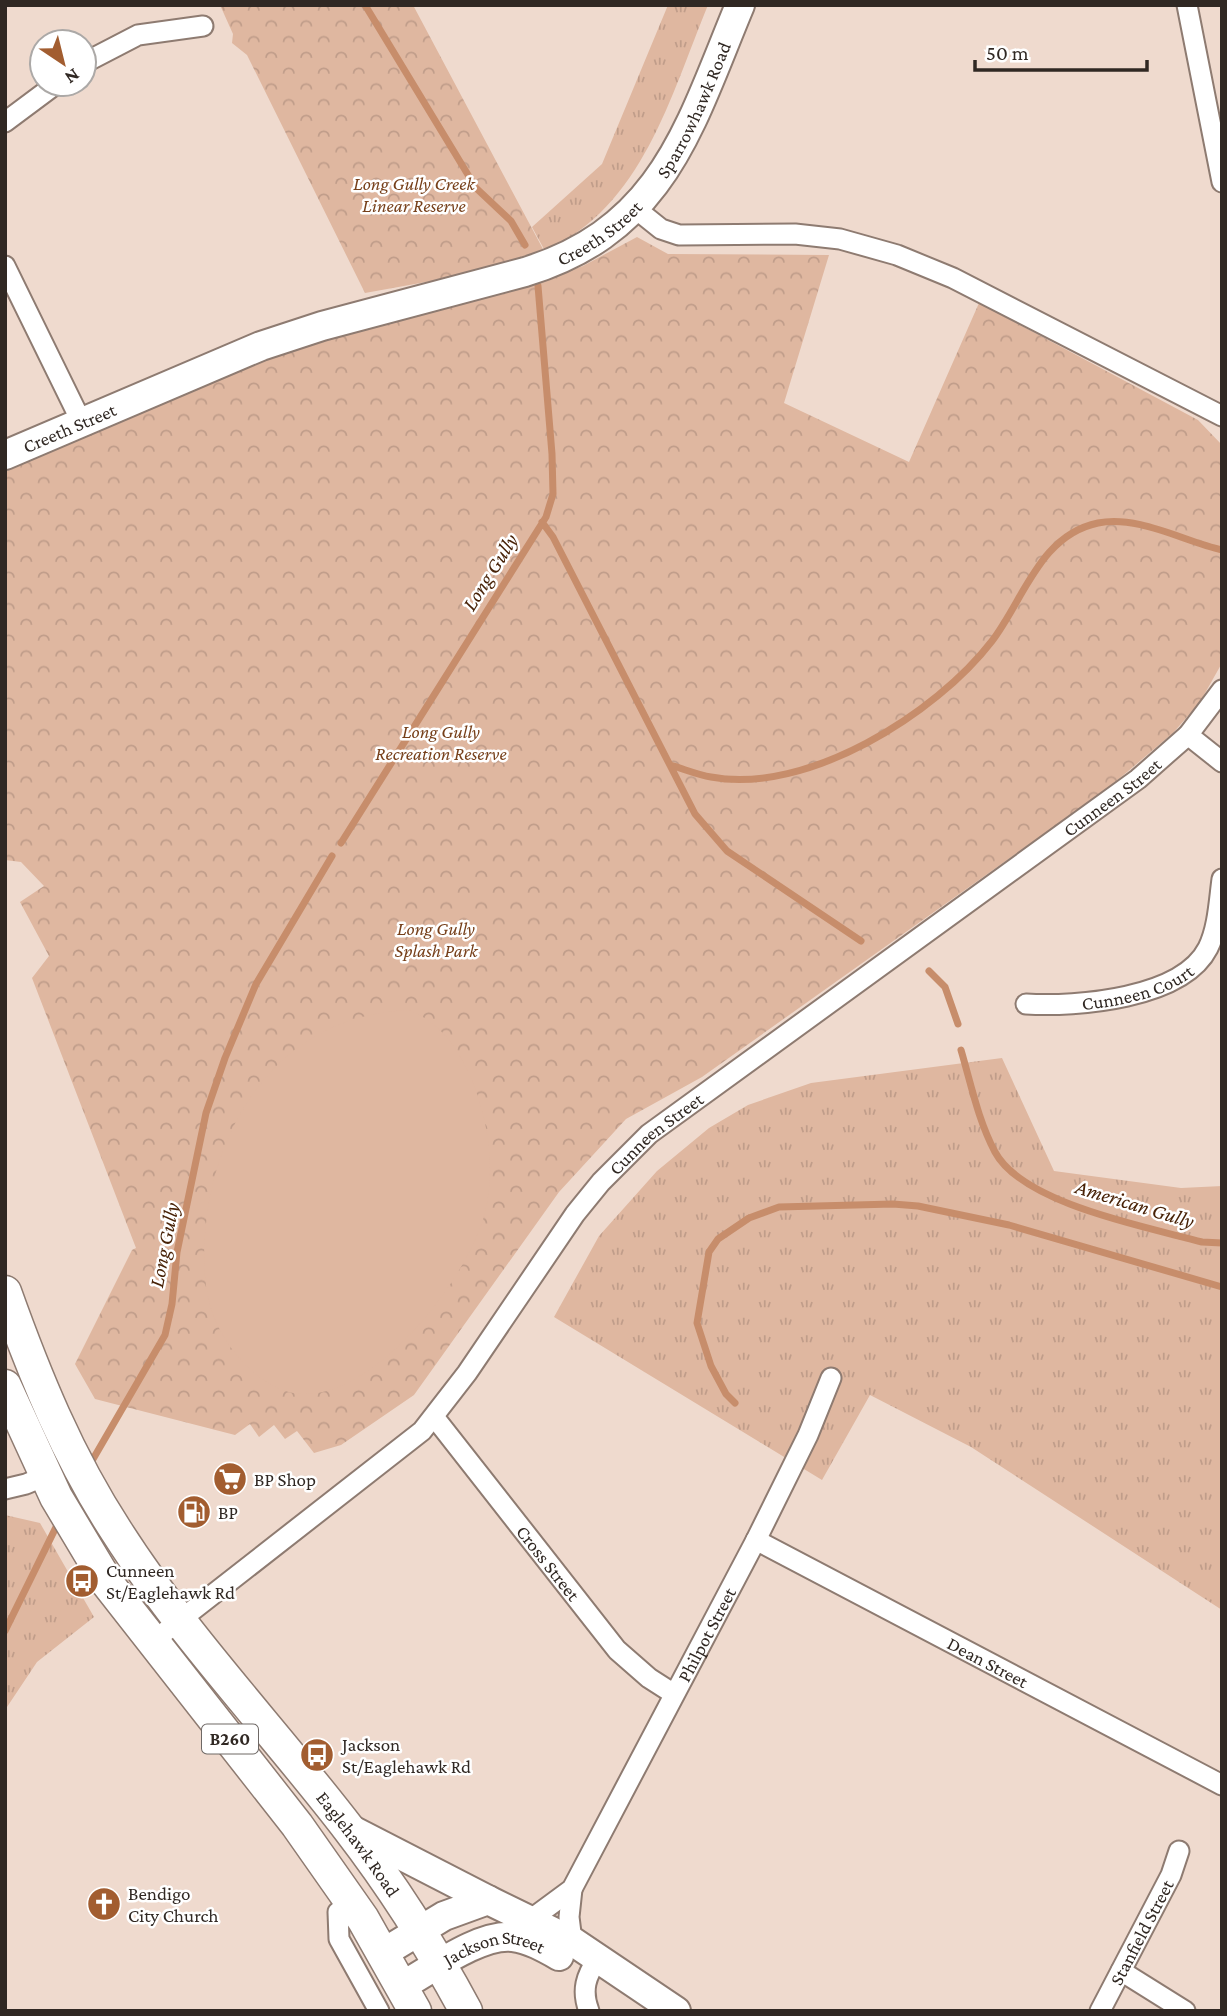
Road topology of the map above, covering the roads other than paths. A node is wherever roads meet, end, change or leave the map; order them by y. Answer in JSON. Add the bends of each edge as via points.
{"nodes":[{"id":1,"x":740,"y":5,"type":"edge"},
{"id":2,"x":1187,"y":5,"type":"edge"},
{"id":3,"x":203,"y":26,"type":"dead end"},
{"id":4,"x":98,"y":56,"type":"edge"},
{"id":5,"x":37,"y":98,"type":"edge"},
{"id":6,"x":5,"y":122,"type":"edge"},
{"id":7,"x":1222,"y":182,"type":"edge"},
{"id":8,"x":636,"y":209,"type":"junction"},
{"id":9,"x":5,"y":266,"type":"edge"},
{"id":10,"x":1222,"y":416,"type":"edge"},
{"id":11,"x":81,"y":421,"type":"junction"},
{"id":12,"x":5,"y":455,"type":"edge"},
{"id":13,"x":1222,"y":690,"type":"edge"},
{"id":14,"x":1188,"y":735,"type":"junction"},
{"id":15,"x":1222,"y":762,"type":"edge"},
{"id":16,"x":1222,"y":879,"type":"edge"},
{"id":17,"x":1027,"y":1004,"type":"dead end"},
{"id":18,"x":5,"y":1292,"type":"edge"},
{"id":19,"x":831,"y":1378,"type":"dead end"},
{"id":20,"x":5,"y":1386,"type":"edge"},
{"id":21,"x":435,"y":1418,"type":"junction"},
{"id":22,"x":50,"y":1486,"type":"junction"},
{"id":23,"x":5,"y":1489,"type":"edge"},
{"id":24,"x":756,"y":1540,"type":"junction"},
{"id":25,"x":181,"y":1620,"type":"junction"},
{"id":26,"x":152,"y":1642,"type":"junction"},
{"id":27,"x":674,"y":1694,"type":"junction"},
{"id":28,"x":1222,"y":1785,"type":"edge"},
{"id":29,"x":349,"y":1829,"type":"junction"},
{"id":30,"x":1179,"y":1851,"type":"dead end"},
{"id":31,"x":572,"y":1889,"type":"junction"},
{"id":32,"x":488,"y":1900,"type":"junction"},
{"id":33,"x":344,"y":1907,"type":"junction"},
{"id":34,"x":530,"y":1920,"type":"junction"},
{"id":35,"x":418,"y":1930,"type":"junction"},
{"id":36,"x":572,"y":1941,"type":"junction"},
{"id":37,"x":383,"y":1953,"type":"junction"},
{"id":38,"x":439,"y":1964,"type":"junction"},
{"id":39,"x":593,"y":1965,"type":"junction"},
{"id":40,"x":1121,"y":1971,"type":"junction"},
{"id":41,"x":409,"y":1998,"type":"edge"},
{"id":42,"x":668,"y":2006,"type":"edge"},
{"id":43,"x":379,"y":2011,"type":"edge"},
{"id":44,"x":466,"y":2011,"type":"edge"},
{"id":45,"x":589,"y":2011,"type":"edge"},
{"id":46,"x":1100,"y":2011,"type":"edge"},
{"id":47,"x":1185,"y":2011,"type":"edge"}],
"edges":[{"from":1,"to":8,"type":"main road","name":"Sparrowhawk Road","via":[[687,132]]},
{"from":2,"to":7,"type":"street"},
{"from":3,"to":4,"type":"street","via":[[138,35]]},
{"from":5,"to":6,"type":"street"},
{"from":8,"to":10,"type":"street","name":"Creeth Street","via":[[661,229],[679,235],[795,234],[840,239],[897,255],[953,278]]},
{"from":8,"to":11,"type":"main road","name":"Creeth Street","via":[[593,243],[557,261],[261,345]]},
{"from":9,"to":11,"type":"street"},
{"from":11,"to":12,"type":"main road","name":"Creeth Street"},
{"from":13,"to":14,"type":"street","name":"Cunneen Street"},
{"from":14,"to":15,"type":"street"},
{"from":14,"to":21,"type":"street","name":"Cunneen Street","via":[[1097,810],[649,1134],[575,1214]]},
{"from":16,"to":17,"type":"street","name":"Cunneen Court","via":[[1210,943],[1185,974],[1153,988],[1076,1005]]},
{"from":18,"to":25,"type":"main road","name":"Eaglehawk Road","number":"B260","via":[[42,1390],[92,1492]]},
{"from":19,"to":24,"type":"street","name":"Philpot Street"},
{"from":20,"to":22,"type":"main road","name":"Eaglehawk Road","number":"B260"},
{"from":21,"to":25,"type":"street","name":"Cunneen Street","via":[[405,1447]]},
{"from":21,"to":27,"type":"street","name":"Cross Street","via":[[617,1650]]},
{"from":22,"to":23,"type":"street"},
{"from":22,"to":26,"type":"main road","name":"Eaglehawk Road","number":"B260","via":[[108,1584]]},
{"from":24,"to":27,"type":"street","name":"Philpot Street"},
{"from":24,"to":28,"type":"street","name":"Dean Street"},
{"from":25,"to":26,"type":"street","name":"Cunneen Street"},
{"from":25,"to":29,"type":"main road","name":"Eaglehawk Road","number":"B260"},
{"from":26,"to":33,"type":"main road","name":"Eaglehawk Road","number":"B260","via":[[297,1825]]},
{"from":27,"to":31,"type":"street","name":"Philpot Street"},
{"from":29,"to":32,"type":"main road","name":"Jackson Street"},
{"from":29,"to":35,"type":"main road","name":"Eaglehawk Road","number":"B260"},
{"from":30,"to":40,"type":"street","name":"Stanfield Street"},
{"from":31,"to":34,"type":"street","name":"Philpot Street"},
{"from":31,"to":36,"type":"street","name":"Philpot Street"},
{"from":32,"to":34,"type":"main road","name":"Jackson Street"},
{"from":32,"to":35,"type":"main road","via":[[458,1909]]},
{"from":33,"to":37,"type":"main road","name":"Eaglehawk Road","number":"B260"},
{"from":33,"to":43,"type":"street","name":"Eaglehawk Road","via":[[339,1939]]},
{"from":34,"to":36,"type":"main road","name":"Jackson Street"},
{"from":35,"to":37,"type":"main road"},
{"from":35,"to":38,"type":"main road","name":"Eaglehawk Road","number":"B260"},
{"from":36,"to":39,"type":"main road","name":"Jackson Street"},
{"from":37,"to":41,"type":"main road","name":"Eaglehawk Road","number":"B260"},
{"from":38,"to":39,"type":"main road","name":"Jackson Street","via":[[474,1946],[513,1937]]},
{"from":38,"to":41,"type":"main road","name":"Jackson Street"},
{"from":38,"to":44,"type":"main road","name":"Eaglehawk Road","number":"B260"},
{"from":39,"to":42,"type":"main road","name":"Jackson Street"},
{"from":39,"to":45,"type":"street","via":[[584,1994]]},
{"from":40,"to":46,"type":"street","name":"Stanfield Street"},
{"from":40,"to":47,"type":"street"}]}
